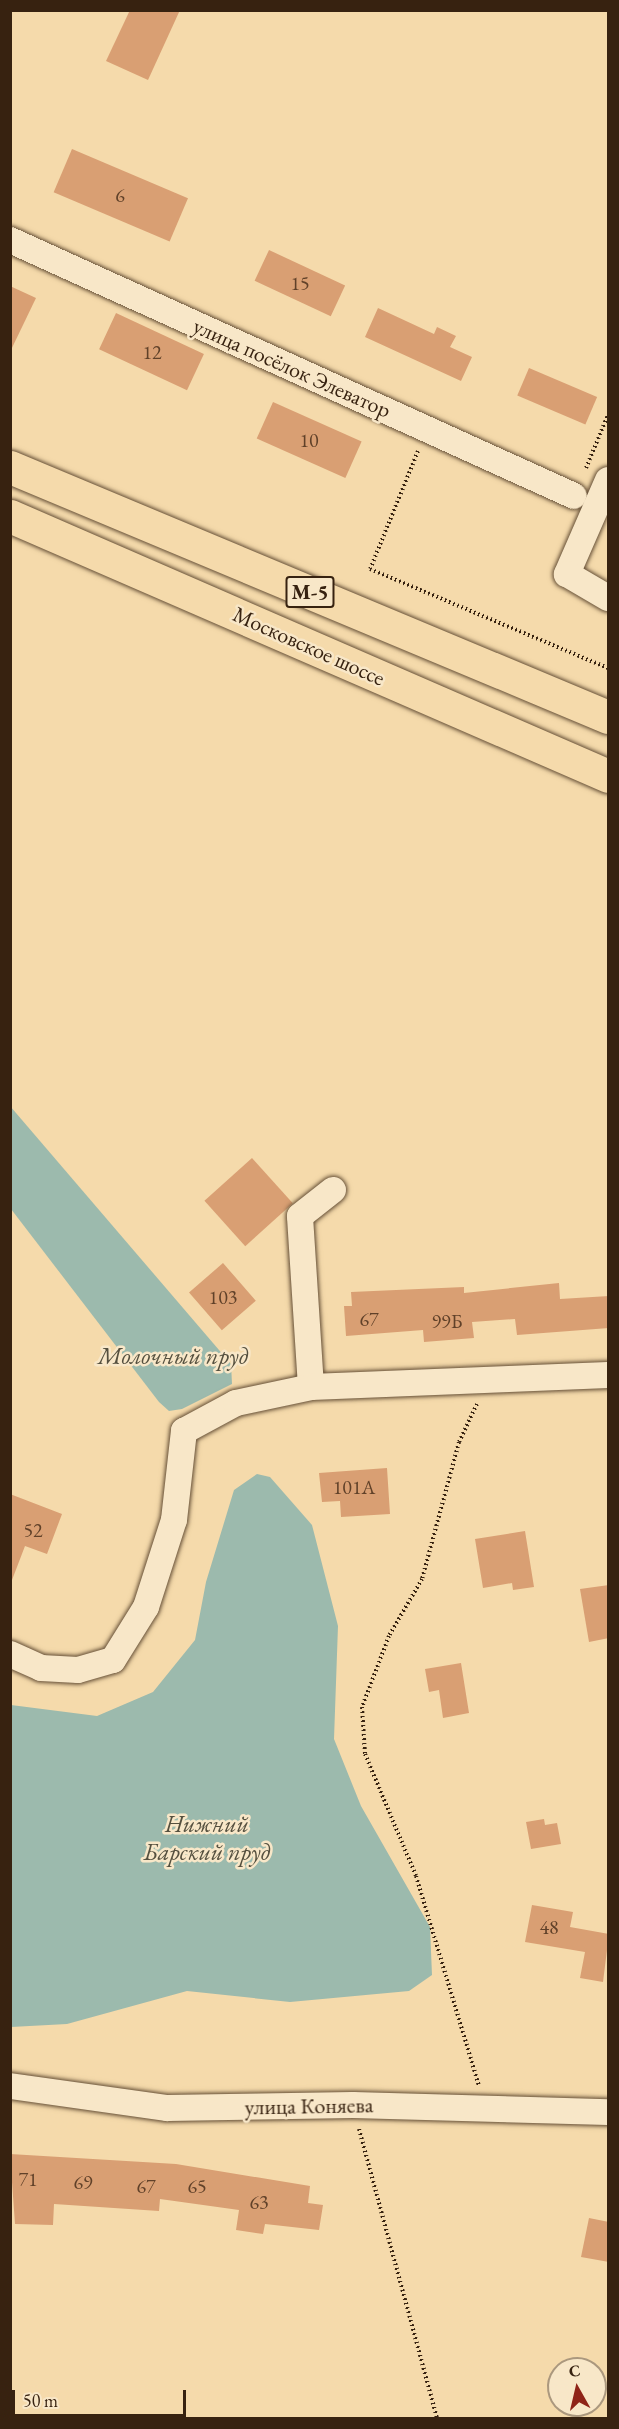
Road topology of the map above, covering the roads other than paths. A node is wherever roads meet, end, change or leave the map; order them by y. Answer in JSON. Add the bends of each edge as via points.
{"nodes":[{"id":1,"x":10,"y":240,"type":"edge"},
{"id":2,"x":10,"y":467,"type":"edge"},
{"id":3,"x":609,"y":480,"type":"edge"},
{"id":4,"x":574,"y":496,"type":"road end"},
{"id":5,"x":10,"y":516,"type":"edge"},
{"id":6,"x":609,"y":598,"type":"edge"},
{"id":7,"x":609,"y":717,"type":"edge"},
{"id":8,"x":609,"y":776,"type":"edge"},
{"id":9,"x":333,"y":1190,"type":"dead end"},
{"id":10,"x":609,"y":1375,"type":"edge"},
{"id":11,"x":311,"y":1388,"type":"junction"},
{"id":12,"x":236,"y":1403,"type":"junction"},
{"id":13,"x":171,"y":1424,"type":"dead end"},
{"id":14,"x":10,"y":1654,"type":"edge"},
{"id":15,"x":10,"y":2086,"type":"edge"},
{"id":16,"x":609,"y":2112,"type":"edge"}],
"edges":[{"from":1,"to":4,"type":"street","name":"улица посёлок Элеватор"},
{"from":2,"to":7,"type":"highway","number":"М-5"},
{"from":3,"to":6,"type":"street","via":[[567,574]]},
{"from":5,"to":8,"type":"highway","name":"Московское шоссе","number":"М-5"},
{"from":9,"to":11,"type":"street","via":[[300,1216]]},
{"from":10,"to":11,"type":"street"},
{"from":11,"to":12,"type":"street"},
{"from":12,"to":13,"type":"street"},
{"from":12,"to":14,"type":"street","via":[[184,1431],[174,1520],[146,1607],[113,1660],[78,1670],[41,1668]]},
{"from":15,"to":16,"type":"street","name":"улица Коняева","via":[[167,2108],[353,2105]]}]}
